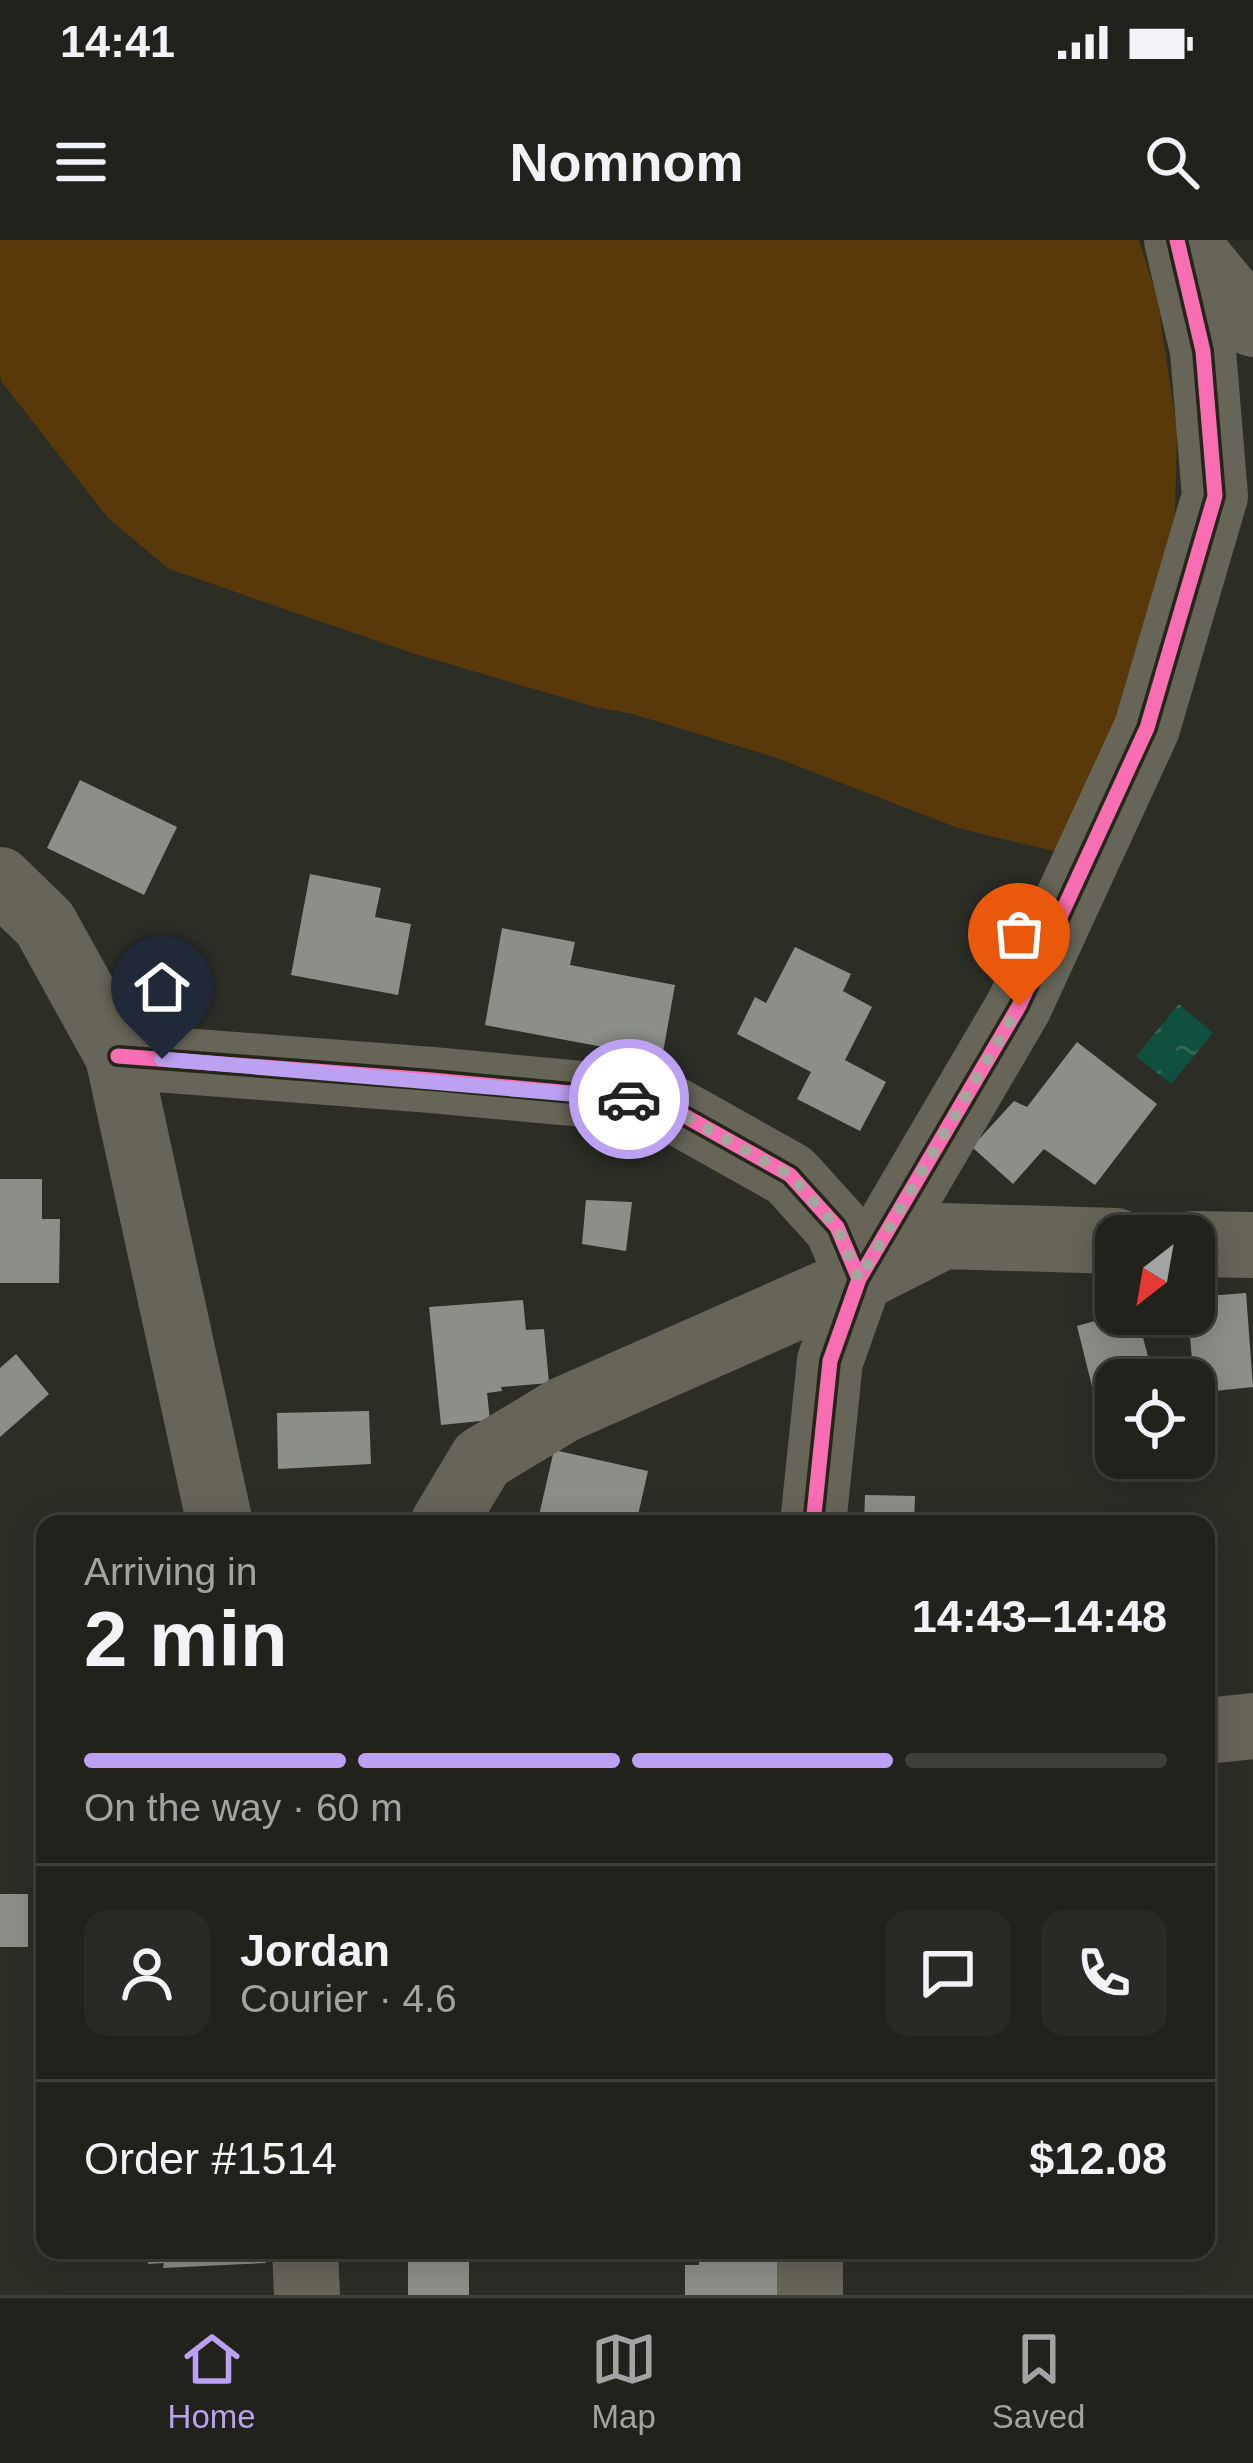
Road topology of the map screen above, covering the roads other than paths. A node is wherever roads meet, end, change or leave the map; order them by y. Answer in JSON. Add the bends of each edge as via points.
{"nodes":[{"id":1,"x":1181,"y":240,"type":"edge"},
{"id":2,"x":1253,"y":323,"type":"edge"},
{"id":3,"x":0,"y":880,"type":"edge"},
{"id":4,"x":118,"y":1056,"type":"junction"},
{"id":5,"x":1095,"y":1240,"type":"edge"},
{"id":6,"x":1215,"y":1244,"type":"edge"},
{"id":7,"x":1253,"y":1245,"type":"edge"},
{"id":8,"x":859,"y":1279,"type":"junction"},
{"id":9,"x":218,"y":1515,"type":"edge"},
{"id":10,"x":448,"y":1515,"type":"edge"},
{"id":11,"x":814,"y":1515,"type":"edge"},
{"id":12,"x":305,"y":2259,"type":"edge"},
{"id":13,"x":810,"y":2259,"type":"edge"},
{"id":14,"x":307,"y":2295,"type":"edge"},
{"id":15,"x":810,"y":2295,"type":"edge"}],
"edges":[{"from":1,"to":2,"type":"street"},
{"from":1,"to":8,"type":"street","via":[[1203,351],[1215,496],[1147,728],[1019,1006]]},
{"from":3,"to":4,"type":"street","via":[[45,924]]},
{"from":4,"to":8,"type":"street","via":[[658,1101],[790,1175],[837,1227]]},
{"from":4,"to":9,"type":"street"},
{"from":5,"to":8,"type":"street","via":[[944,1236]]},
{"from":6,"to":7,"type":"street"},
{"from":8,"to":10,"type":"street","via":[[563,1409],[482,1459]]},
{"from":8,"to":11,"type":"street","via":[[830,1360]]},
{"from":12,"to":14,"type":"street"},
{"from":13,"to":15,"type":"street"}]}
